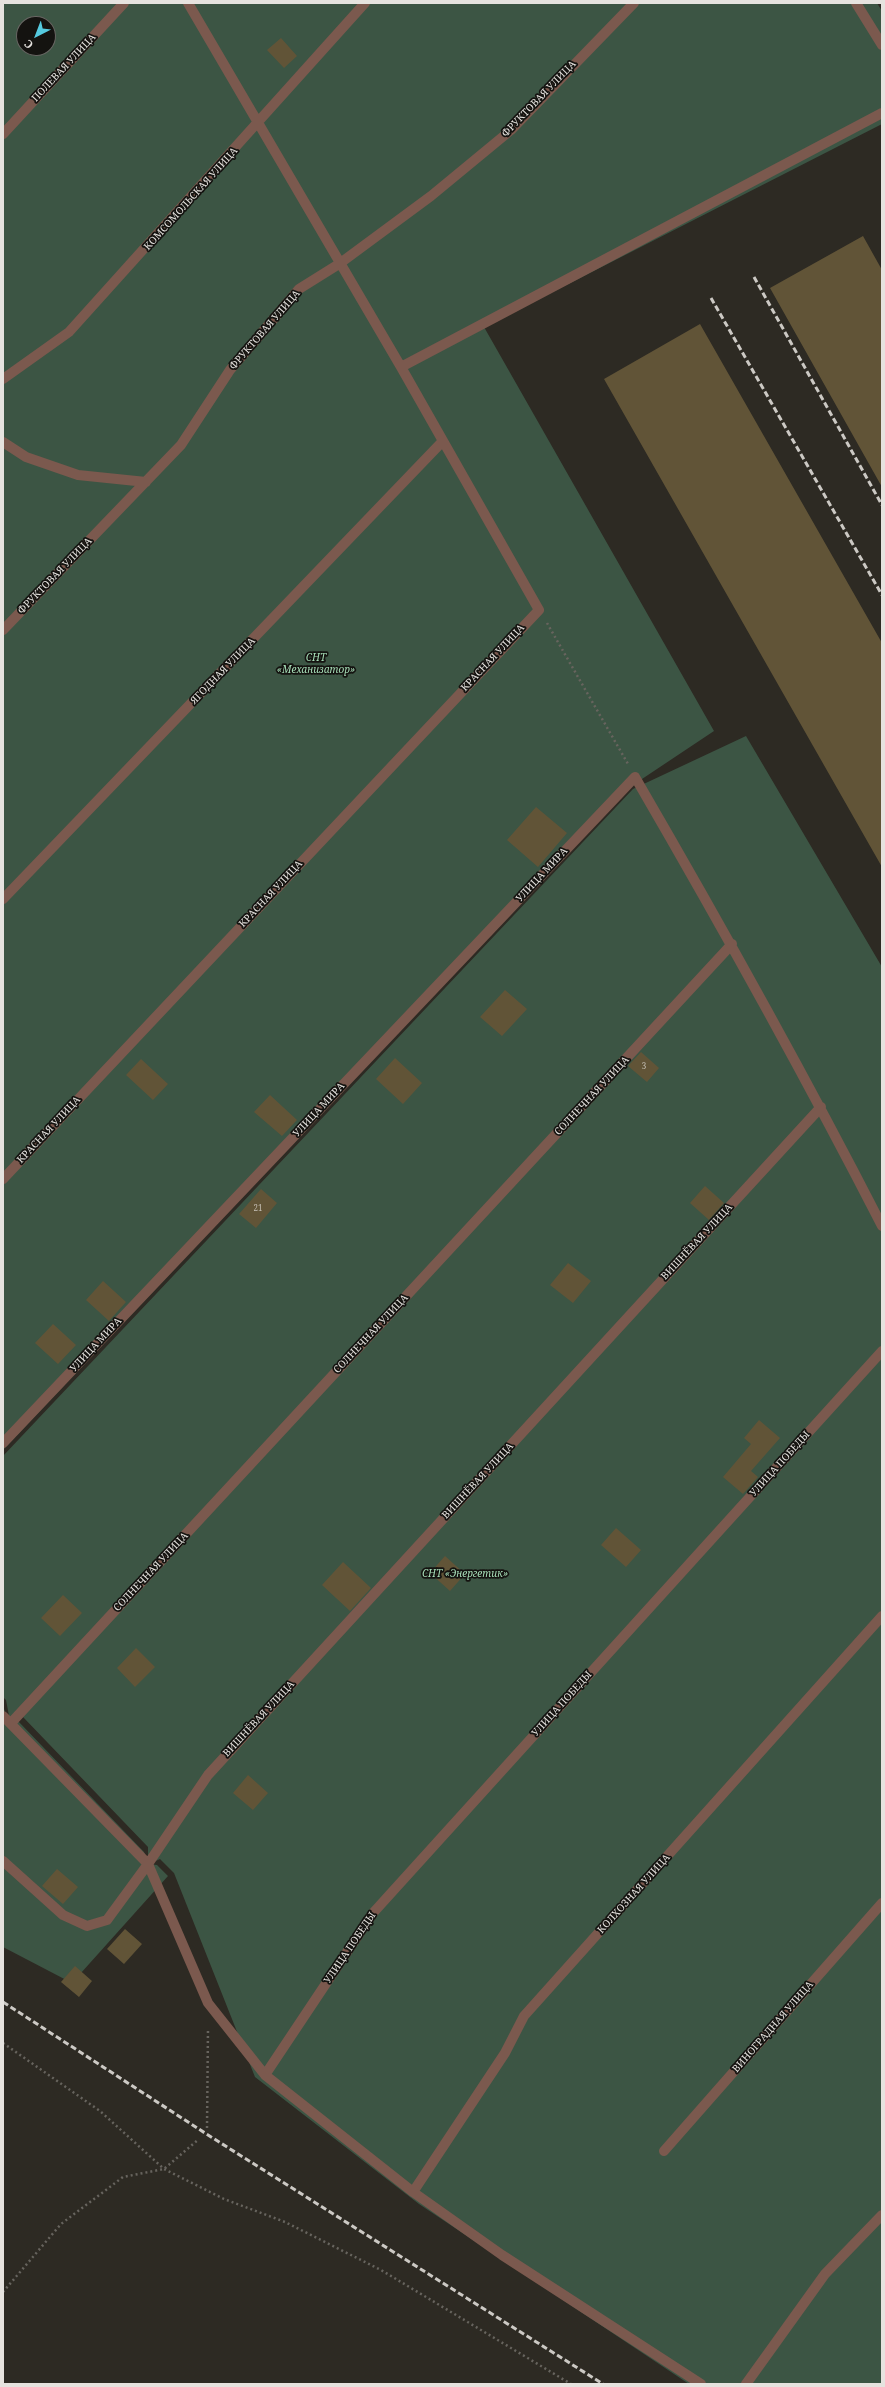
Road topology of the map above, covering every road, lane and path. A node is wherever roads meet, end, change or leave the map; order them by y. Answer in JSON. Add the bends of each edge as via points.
{"nodes":[{"id":1,"x":124,"y":3,"type":"edge"},
{"id":2,"x":188,"y":3,"type":"edge"},
{"id":3,"x":365,"y":3,"type":"edge"},
{"id":4,"x":634,"y":3,"type":"edge"},
{"id":5,"x":856,"y":3,"type":"edge"},
{"id":6,"x":882,"y":45,"type":"edge"},
{"id":7,"x":882,"y":113,"type":"edge"},
{"id":8,"x":258,"y":124,"type":"junction"},
{"id":9,"x":3,"y":134,"type":"edge"},
{"id":10,"x":339,"y":264,"type":"junction"},
{"id":11,"x":401,"y":367,"type":"junction"},
{"id":12,"x":3,"y":379,"type":"edge"},
{"id":13,"x":3,"y":442,"type":"edge"},
{"id":14,"x":442,"y":442,"type":"junction"},
{"id":15,"x":146,"y":482,"type":"junction"},
{"id":16,"x":539,"y":610,"type":"junction"},
{"id":17,"x":3,"y":630,"type":"edge"},
{"id":18,"x":635,"y":776,"type":"junction"},
{"id":19,"x":3,"y":899,"type":"edge"},
{"id":20,"x":732,"y":944,"type":"junction"},
{"id":21,"x":821,"y":1107,"type":"junction"},
{"id":22,"x":3,"y":1179,"type":"edge"},
{"id":23,"x":882,"y":1226,"type":"edge"},
{"id":24,"x":882,"y":1351,"type":"edge"},
{"id":25,"x":3,"y":1443,"type":"edge"},
{"id":26,"x":882,"y":1616,"type":"edge"},
{"id":27,"x":7,"y":1720,"type":"edge"},
{"id":28,"x":3,"y":1861,"type":"edge"},
{"id":29,"x":148,"y":1864,"type":"junction"},
{"id":30,"x":882,"y":1903,"type":"edge"},
{"id":31,"x":208,"y":2003,"type":"junction"},
{"id":32,"x":3,"y":2043,"type":"edge"},
{"id":33,"x":265,"y":2075,"type":"junction"},
{"id":34,"x":208,"y":2128,"type":"dead end"},
{"id":35,"x":199,"y":2139,"type":"dead end"},
{"id":36,"x":664,"y":2151,"type":"dead end"},
{"id":37,"x":164,"y":2169,"type":"junction"},
{"id":38,"x":413,"y":2192,"type":"junction"},
{"id":39,"x":882,"y":2215,"type":"edge"},
{"id":40,"x":3,"y":2292,"type":"edge"},
{"id":41,"x":571,"y":2384,"type":"edge"},
{"id":42,"x":701,"y":2384,"type":"edge"},
{"id":43,"x":746,"y":2384,"type":"edge"}],
"edges":[{"from":1,"to":9,"type":"street","name":"ПОЛЕВАЯ УЛИЦА"},
{"from":2,"to":8,"type":"street"},
{"from":3,"to":8,"type":"street","name":"КОМСОМОЛЬСКАЯ УЛИЦА"},
{"from":4,"to":10,"type":"street","name":"ФРУКТОВАЯ УЛИЦА","via":[[511,130],[431,196]]},
{"from":5,"to":6,"type":"street"},
{"from":7,"to":11,"type":"street"},
{"from":8,"to":10,"type":"street"},
{"from":8,"to":12,"type":"street","name":"КОМСОМОЛЬСКАЯ УЛИЦА","via":[[69,332]]},
{"from":10,"to":11,"type":"street"},
{"from":10,"to":15,"type":"street","name":"ФРУКТОВАЯ УЛИЦА","via":[[299,289],[230,370],[181,446]]},
{"from":11,"to":14,"type":"street"},
{"from":13,"to":15,"type":"street","via":[[26,457],[78,475]]},
{"from":14,"to":16,"type":"street"},
{"from":14,"to":19,"type":"street","name":"ЯГОДНАЯ УЛИЦА"},
{"from":15,"to":17,"type":"street","name":"ФРУКТОВАЯ УЛИЦА"},
{"from":16,"to":18,"type":"path"},
{"from":16,"to":22,"type":"street","name":"КРАСНАЯ УЛИЦА"},
{"from":18,"to":20,"type":"street"},
{"from":18,"to":25,"type":"street","name":"УЛИЦА МИРА"},
{"from":20,"to":21,"type":"street"},
{"from":20,"to":27,"type":"street","name":"СОЛНЕЧНАЯ УЛИЦА"},
{"from":21,"to":23,"type":"street"},
{"from":21,"to":29,"type":"street","name":"ВИШНЁВАЯ УЛИЦА","via":[[208,1775]]},
{"from":24,"to":33,"type":"street","name":"УЛИЦА ПОБЕДЫ","via":[[373,1913]]},
{"from":26,"to":38,"type":"street","name":"КОЛХОЗНАЯ УЛИЦА","via":[[524,2016],[505,2053]]},
{"from":27,"to":29,"type":"street"},
{"from":28,"to":29,"type":"street","via":[[63,1915],[86,1926],[107,1920]]},
{"from":29,"to":31,"type":"street"},
{"from":30,"to":36,"type":"street","name":"ВИНОГРАДНАЯ УЛИЦА"},
{"from":31,"to":33,"type":"street"},
{"from":31,"to":34,"type":"path"},
{"from":32,"to":37,"type":"path","via":[[100,2111]]},
{"from":33,"to":38,"type":"street"},
{"from":35,"to":37,"type":"path"},
{"from":37,"to":40,"type":"path","via":[[123,2177],[117,2181],[62,2224]]},
{"from":37,"to":41,"type":"path","via":[[224,2199],[285,2222],[381,2270]]},
{"from":38,"to":42,"type":"street","via":[[502,2254]]},
{"from":39,"to":43,"type":"street","via":[[825,2274]]}]}
